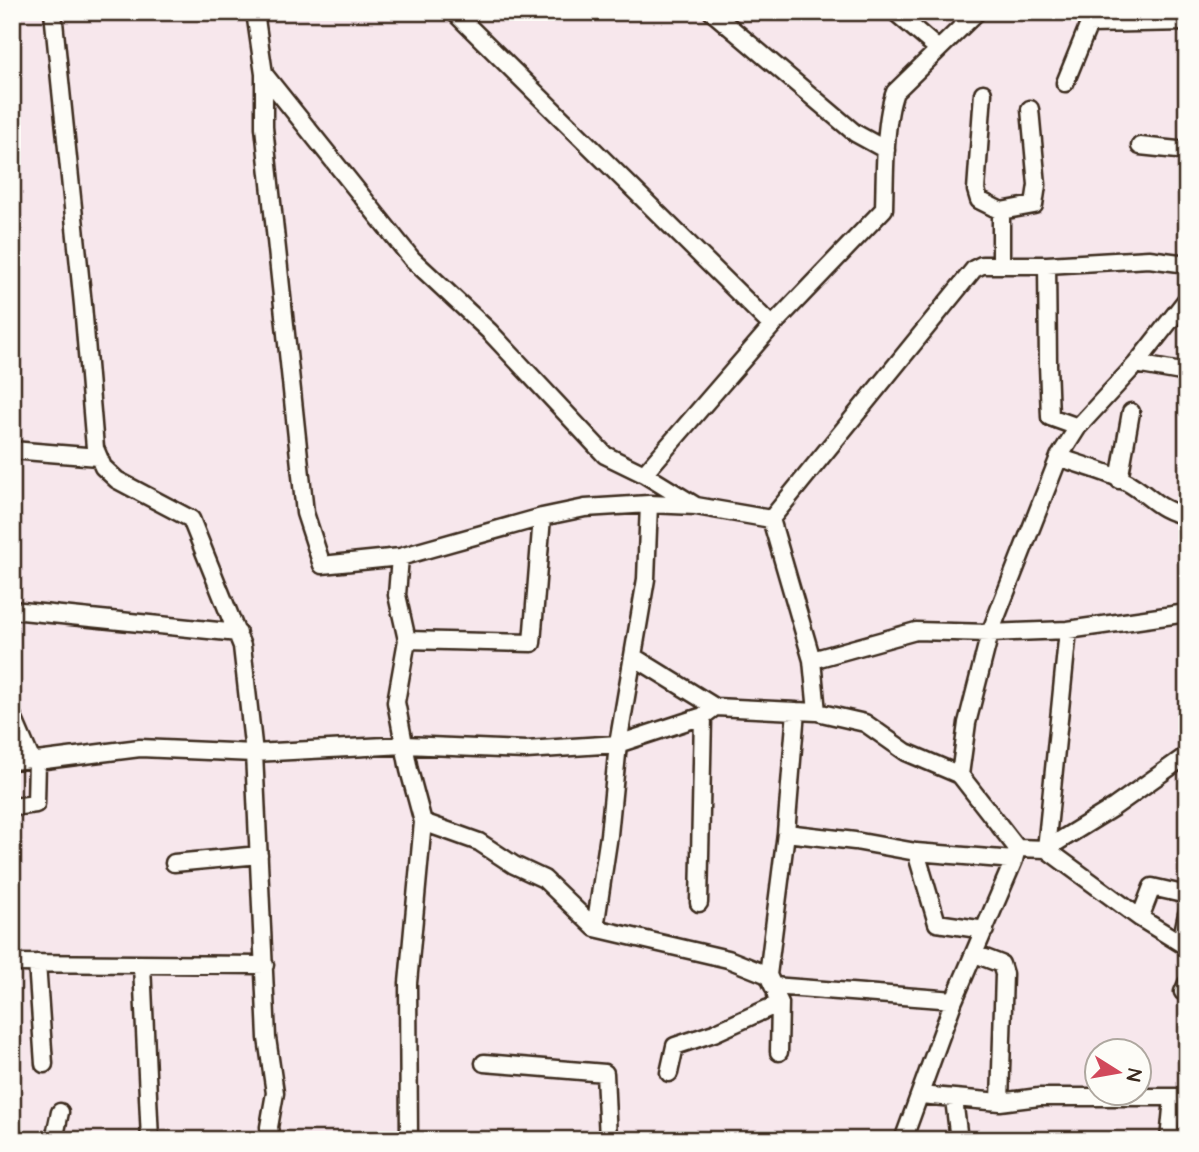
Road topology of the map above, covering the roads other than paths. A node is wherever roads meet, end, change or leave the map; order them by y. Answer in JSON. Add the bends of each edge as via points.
{"nodes":[{"id":1,"x":54,"y":12,"type":"edge"},
{"id":2,"x":255,"y":12,"type":"edge"},
{"id":3,"x":454,"y":12,"type":"edge"},
{"id":4,"x":712,"y":12,"type":"edge"},
{"id":5,"x":895,"y":12,"type":"edge"},
{"id":6,"x":977,"y":12,"type":"edge"},
{"id":7,"x":1094,"y":18,"type":"edge"},
{"id":8,"x":1187,"y":22,"type":"edge"},
{"id":9,"x":938,"y":49,"type":"junction"},
{"id":10,"x":264,"y":74,"type":"junction"},
{"id":11,"x":1065,"y":83,"type":"dead end"},
{"id":12,"x":983,"y":93,"type":"dead end"},
{"id":13,"x":1030,"y":109,"type":"dead end"},
{"id":14,"x":1140,"y":146,"type":"dead end"},
{"id":15,"x":886,"y":150,"type":"junction"},
{"id":16,"x":1187,"y":151,"type":"edge"},
{"id":17,"x":1001,"y":212,"type":"junction"},
{"id":18,"x":1187,"y":264,"type":"edge"},
{"id":19,"x":1001,"y":265,"type":"junction"},
{"id":20,"x":1047,"y":265,"type":"junction"},
{"id":21,"x":1187,"y":299,"type":"edge"},
{"id":22,"x":772,"y":327,"type":"junction"},
{"id":23,"x":1136,"y":364,"type":"junction"},
{"id":24,"x":1187,"y":373,"type":"edge"},
{"id":25,"x":1131,"y":412,"type":"dead end"},
{"id":26,"x":1078,"y":427,"type":"junction"},
{"id":27,"x":12,"y":450,"type":"edge"},
{"id":28,"x":98,"y":457,"type":"junction"},
{"id":29,"x":1059,"y":457,"type":"junction"},
{"id":30,"x":643,"y":474,"type":"junction"},
{"id":31,"x":1119,"y":480,"type":"junction"},
{"id":32,"x":649,"y":504,"type":"junction"},
{"id":33,"x":696,"y":506,"type":"junction"},
{"id":34,"x":1187,"y":516,"type":"edge"},
{"id":35,"x":542,"y":517,"type":"junction"},
{"id":36,"x":771,"y":519,"type":"junction"},
{"id":37,"x":400,"y":557,"type":"junction"},
{"id":38,"x":12,"y":610,"type":"edge"},
{"id":39,"x":1187,"y":613,"type":"edge"},
{"id":40,"x":1068,"y":630,"type":"junction"},
{"id":41,"x":990,"y":633,"type":"junction"},
{"id":42,"x":238,"y":634,"type":"junction"},
{"id":43,"x":407,"y":640,"type":"junction"},
{"id":44,"x":634,"y":657,"type":"junction"},
{"id":45,"x":812,"y":660,"type":"junction"},
{"id":46,"x":796,"y":710,"type":"junction"},
{"id":47,"x":709,"y":712,"type":"junction"},
{"id":48,"x":817,"y":712,"type":"junction"},
{"id":49,"x":12,"y":715,"type":"edge"},
{"id":50,"x":618,"y":744,"type":"junction"},
{"id":51,"x":405,"y":745,"type":"junction"},
{"id":52,"x":254,"y":752,"type":"junction"},
{"id":53,"x":1187,"y":755,"type":"edge"},
{"id":54,"x":34,"y":760,"type":"junction"},
{"id":55,"x":12,"y":761,"type":"edge"},
{"id":56,"x":960,"y":775,"type":"junction"},
{"id":57,"x":12,"y":807,"type":"edge"},
{"id":58,"x":423,"y":822,"type":"junction"},
{"id":59,"x":786,"y":833,"type":"junction"},
{"id":60,"x":1046,"y":849,"type":"junction"},
{"id":61,"x":916,"y":852,"type":"junction"},
{"id":62,"x":1015,"y":854,"type":"junction"},
{"id":63,"x":259,"y":855,"type":"junction"},
{"id":64,"x":174,"y":863,"type":"dead end"},
{"id":65,"x":1187,"y":895,"type":"edge"},
{"id":66,"x":699,"y":903,"type":"dead end"},
{"id":67,"x":1187,"y":914,"type":"edge"},
{"id":68,"x":1140,"y":918,"type":"junction"},
{"id":69,"x":595,"y":928,"type":"junction"},
{"id":70,"x":985,"y":930,"type":"junction"},
{"id":71,"x":1184,"y":945,"type":"edge"},
{"id":72,"x":975,"y":954,"type":"junction"},
{"id":73,"x":12,"y":963,"type":"edge"},
{"id":74,"x":37,"y":963,"type":"junction"},
{"id":75,"x":142,"y":965,"type":"junction"},
{"id":76,"x":265,"y":965,"type":"junction"},
{"id":77,"x":770,"y":981,"type":"junction"},
{"id":78,"x":954,"y":1000,"type":"junction"},
{"id":79,"x":780,"y":1003,"type":"junction"},
{"id":80,"x":779,"y":1052,"type":"dead end"},
{"id":81,"x":484,"y":1063,"type":"dead end"},
{"id":82,"x":44,"y":1064,"type":"dead end"},
{"id":83,"x":668,"y":1073,"type":"dead end"},
{"id":84,"x":920,"y":1095,"type":"junction"},
{"id":85,"x":1180,"y":1098,"type":"edge"},
{"id":86,"x":954,"y":1099,"type":"junction"},
{"id":87,"x":1000,"y":1102,"type":"junction"},
{"id":88,"x":60,"y":1112,"type":"dead end"},
{"id":89,"x":54,"y":1140,"type":"edge"},
{"id":90,"x":150,"y":1140,"type":"edge"},
{"id":91,"x":271,"y":1140,"type":"edge"},
{"id":92,"x":409,"y":1140,"type":"edge"},
{"id":93,"x":608,"y":1140,"type":"edge"},
{"id":94,"x":903,"y":1140,"type":"edge"},
{"id":95,"x":959,"y":1140,"type":"edge"},
{"id":96,"x":1169,"y":1140,"type":"edge"}],
"edges":[{"from":1,"to":28,"type":"street"},
{"from":2,"to":10,"type":"street"},
{"from":3,"to":22,"type":"street"},
{"from":4,"to":15,"type":"street","via":[[855,133]]},
{"from":5,"to":9,"type":"street"},
{"from":6,"to":9,"type":"street"},
{"from":7,"to":8,"type":"street"},
{"from":7,"to":11,"type":"street"},
{"from":9,"to":15,"type":"street","via":[[895,92]]},
{"from":10,"to":30,"type":"street","via":[[412,259],[489,331],[605,455]]},
{"from":10,"to":37,"type":"street","via":[[264,127],[305,513],[322,565]]},
{"from":12,"to":17,"type":"street","via":[[976,190],[979,200]]},
{"from":13,"to":17,"type":"street","via":[[1037,185],[1034,205]]},
{"from":14,"to":16,"type":"street"},
{"from":15,"to":22,"type":"street","via":[[884,209]]},
{"from":17,"to":19,"type":"street"},
{"from":18,"to":20,"type":"street","via":[[1149,259]]},
{"from":19,"to":20,"type":"street"},
{"from":19,"to":36,"type":"street","via":[[974,269]]},
{"from":20,"to":26,"type":"street","via":[[1051,417]]},
{"from":21,"to":23,"type":"street"},
{"from":22,"to":30,"type":"street"},
{"from":23,"to":24,"type":"street"},
{"from":23,"to":26,"type":"street"},
{"from":25,"to":31,"type":"street"},
{"from":26,"to":29,"type":"street"},
{"from":27,"to":28,"type":"street"},
{"from":28,"to":42,"type":"street","via":[[117,480],[191,519]]},
{"from":29,"to":31,"type":"street"},
{"from":29,"to":41,"type":"street"},
{"from":30,"to":33,"type":"street"},
{"from":31,"to":34,"type":"street","via":[[1171,513]]},
{"from":32,"to":33,"type":"street"},
{"from":32,"to":35,"type":"street","via":[[585,508]]},
{"from":32,"to":44,"type":"street","via":[[646,579]]},
{"from":33,"to":36,"type":"street"},
{"from":35,"to":37,"type":"street"},
{"from":35,"to":43,"type":"street","via":[[532,643]]},
{"from":36,"to":45,"type":"street"},
{"from":37,"to":43,"type":"street","via":[[397,594]]},
{"from":38,"to":42,"type":"street"},
{"from":39,"to":40,"type":"street"},
{"from":40,"to":41,"type":"street"},
{"from":40,"to":60,"type":"street"},
{"from":41,"to":45,"type":"street","via":[[916,631]]},
{"from":41,"to":56,"type":"street","via":[[967,723]]},
{"from":42,"to":52,"type":"street"},
{"from":43,"to":51,"type":"street","via":[[396,702]]},
{"from":44,"to":47,"type":"street"},
{"from":44,"to":50,"type":"street"},
{"from":45,"to":48,"type":"street"},
{"from":46,"to":47,"type":"street"},
{"from":46,"to":48,"type":"street"},
{"from":46,"to":59,"type":"street"},
{"from":47,"to":50,"type":"street"},
{"from":47,"to":66,"type":"street"},
{"from":48,"to":56,"type":"street","via":[[865,723],[906,752]]},
{"from":49,"to":54,"type":"street"},
{"from":50,"to":51,"type":"street","via":[[526,750]]},
{"from":50,"to":69,"type":"street"},
{"from":51,"to":52,"type":"street"},
{"from":51,"to":58,"type":"street"},
{"from":52,"to":54,"type":"street","via":[[140,748]]},
{"from":52,"to":63,"type":"street"},
{"from":53,"to":60,"type":"street"},
{"from":54,"to":55,"type":"street"},
{"from":54,"to":57,"type":"street","via":[[36,804]]},
{"from":56,"to":62,"type":"street"},
{"from":58,"to":69,"type":"street","via":[[479,842],[544,879]]},
{"from":58,"to":92,"type":"street","via":[[408,983]]},
{"from":59,"to":61,"type":"street"},
{"from":59,"to":77,"type":"street"},
{"from":60,"to":62,"type":"street"},
{"from":60,"to":68,"type":"street"},
{"from":61,"to":62,"type":"street"},
{"from":61,"to":70,"type":"street","via":[[937,923]]},
{"from":62,"to":70,"type":"street"},
{"from":63,"to":64,"type":"street"},
{"from":63,"to":76,"type":"street"},
{"from":65,"to":68,"type":"street","via":[[1152,887]]},
{"from":67,"to":71,"type":"street"},
{"from":68,"to":71,"type":"street"},
{"from":69,"to":77,"type":"street","via":[[728,959]]},
{"from":70,"to":72,"type":"street"},
{"from":72,"to":78,"type":"street"},
{"from":72,"to":87,"type":"street","via":[[1001,964],[1004,974]]},
{"from":73,"to":74,"type":"street"},
{"from":74,"to":75,"type":"street"},
{"from":74,"to":82,"type":"street"},
{"from":75,"to":76,"type":"street"},
{"from":75,"to":90,"type":"street"},
{"from":76,"to":91,"type":"street","via":[[267,1038],[275,1093]]},
{"from":77,"to":78,"type":"street"},
{"from":77,"to":79,"type":"street"},
{"from":78,"to":84,"type":"street"},
{"from":79,"to":80,"type":"street"},
{"from":79,"to":83,"type":"street","via":[[675,1046]]},
{"from":81,"to":93,"type":"street","via":[[605,1073]]},
{"from":84,"to":86,"type":"street"},
{"from":84,"to":94,"type":"street"},
{"from":85,"to":87,"type":"street","via":[[1039,1097]]},
{"from":85,"to":96,"type":"street"},
{"from":86,"to":87,"type":"street"},
{"from":86,"to":95,"type":"street"},
{"from":88,"to":89,"type":"street"}]}
